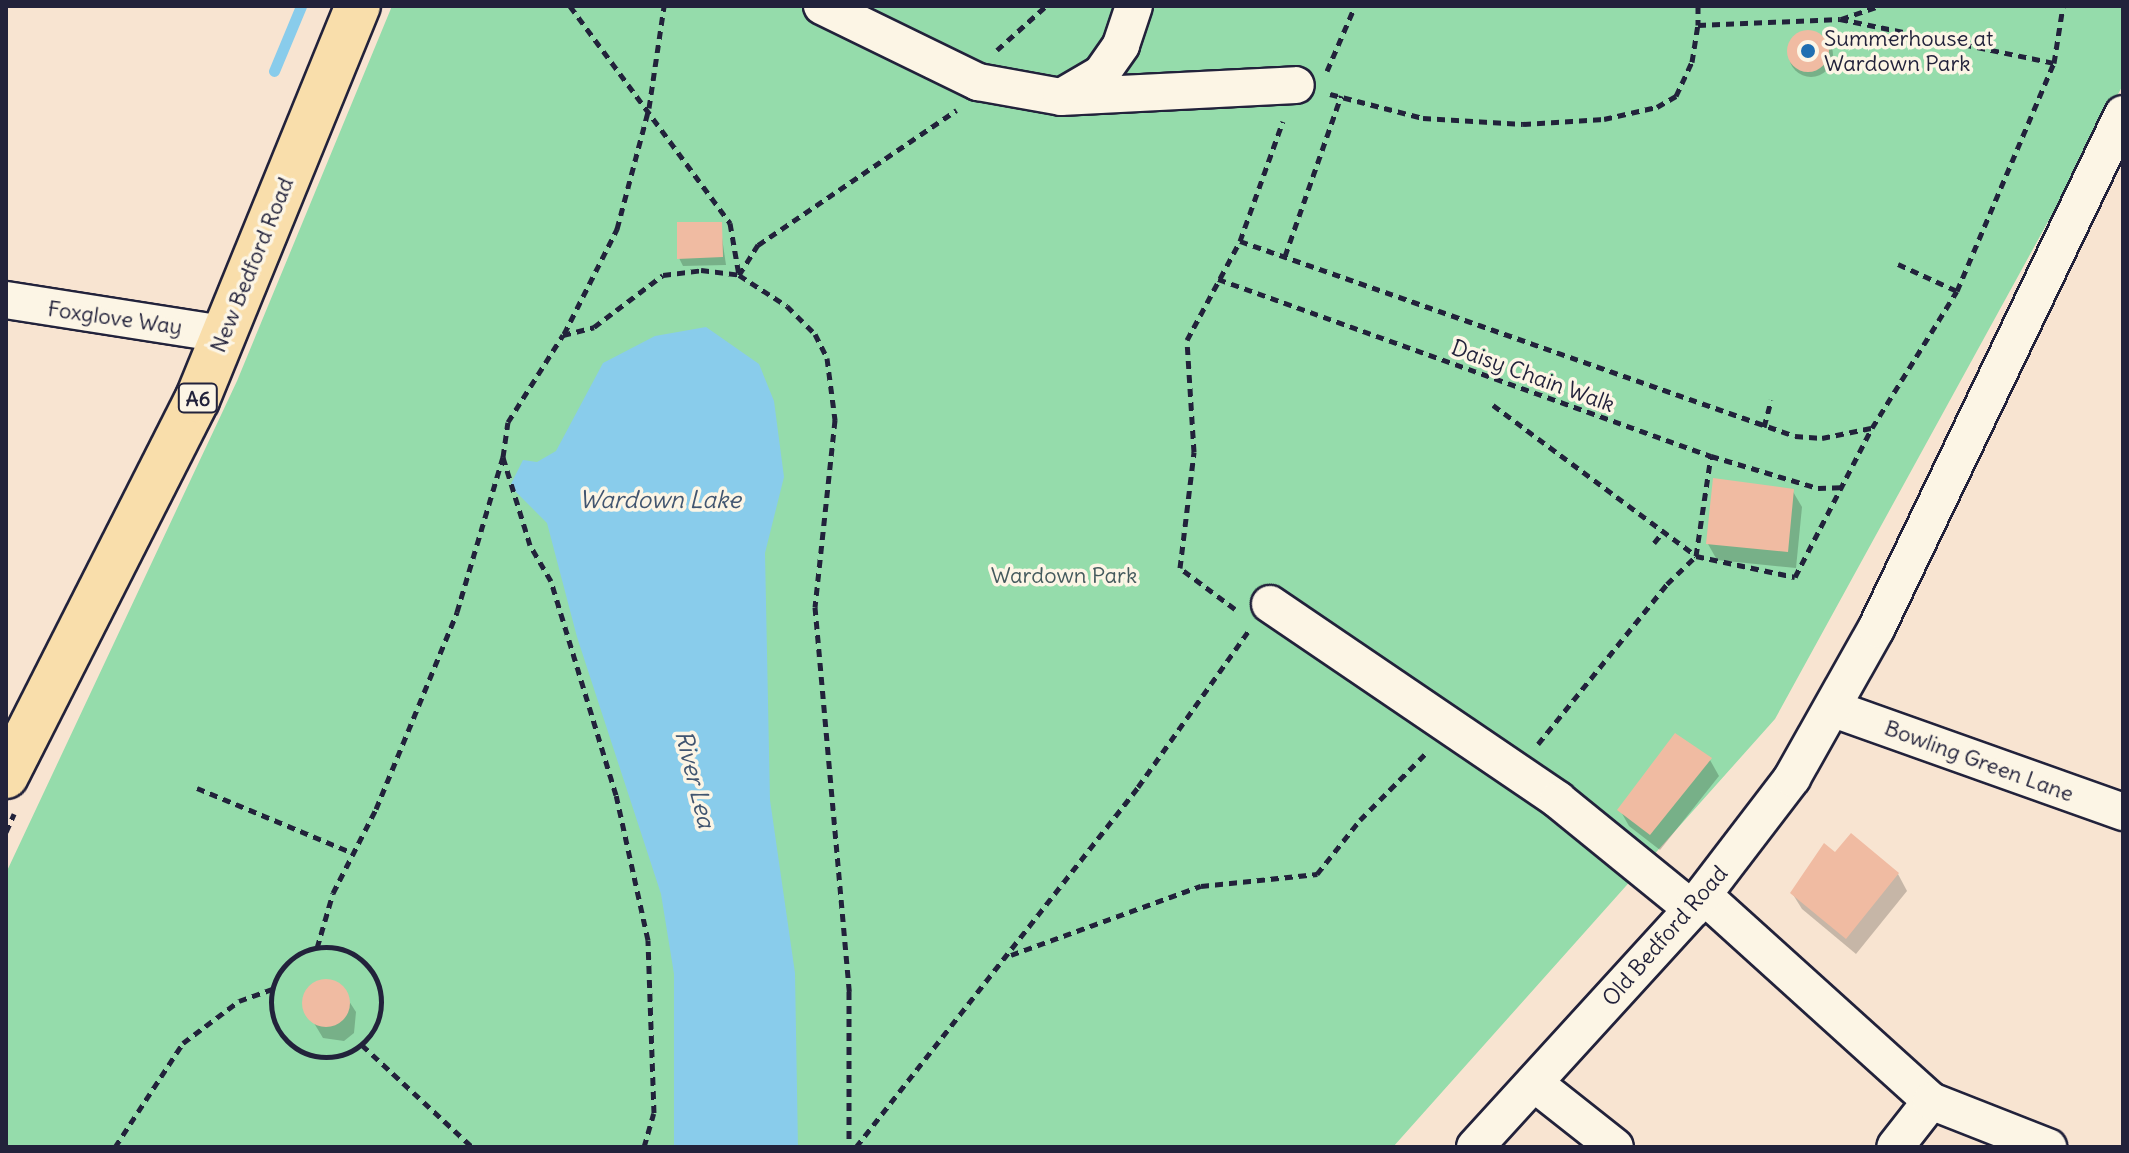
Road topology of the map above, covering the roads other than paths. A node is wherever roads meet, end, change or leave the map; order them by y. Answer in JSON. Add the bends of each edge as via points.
{"nodes":[{"id":1,"x":358,"y":6,"type":"edge"},
{"id":2,"x":822,"y":6,"type":"edge"},
{"id":3,"x":1134,"y":6,"type":"edge"},
{"id":4,"x":1310,"y":81,"type":"road end"},
{"id":5,"x":1061,"y":97,"type":"junction"},
{"id":6,"x":2123,"y":114,"type":"edge"},
{"id":7,"x":6,"y":300,"type":"edge"},
{"id":8,"x":224,"y":334,"type":"junction"},
{"id":9,"x":1260,"y":616,"type":"road end"},
{"id":10,"x":1834,"y":709,"type":"junction"},
{"id":11,"x":6,"y":776,"type":"edge"},
{"id":12,"x":2123,"y":812,"type":"edge"},
{"id":13,"x":1698,"y":902,"type":"junction"},
{"id":14,"x":1534,"y":1083,"type":"junction"},
{"id":15,"x":1931,"y":1101,"type":"junction"},
{"id":16,"x":1475,"y":1147,"type":"edge"},
{"id":17,"x":1615,"y":1147,"type":"edge"},
{"id":18,"x":1895,"y":1147,"type":"edge"},
{"id":19,"x":2048,"y":1147,"type":"edge"}],
"edges":[{"from":1,"to":8,"type":"highway","name":"New Bedford Road","number":"A6"},
{"from":2,"to":5,"type":"street"},
{"from":3,"to":5,"type":"street","via":[[1121,45],[1101,74]]},
{"from":4,"to":5,"type":"street"},
{"from":6,"to":10,"type":"street","name":"Old Bedford Road"},
{"from":7,"to":8,"type":"street","name":"Foxglove Way"},
{"from":8,"to":11,"type":"highway","name":"New Bedford Road","number":"A6","via":[[197,400]]},
{"from":9,"to":13,"type":"street","via":[[1450,725]]},
{"from":10,"to":12,"type":"street","name":"Bowling Green Lane"},
{"from":10,"to":13,"type":"street","name":"Old Bedford Road","via":[[1767,814]]},
{"from":13,"to":14,"type":"street","name":"Old Bedford Road"},
{"from":13,"to":15,"type":"street"},
{"from":14,"to":16,"type":"street","name":"Old Bedford Road"},
{"from":14,"to":17,"type":"street"},
{"from":15,"to":18,"type":"street"},
{"from":15,"to":19,"type":"street"}]}
